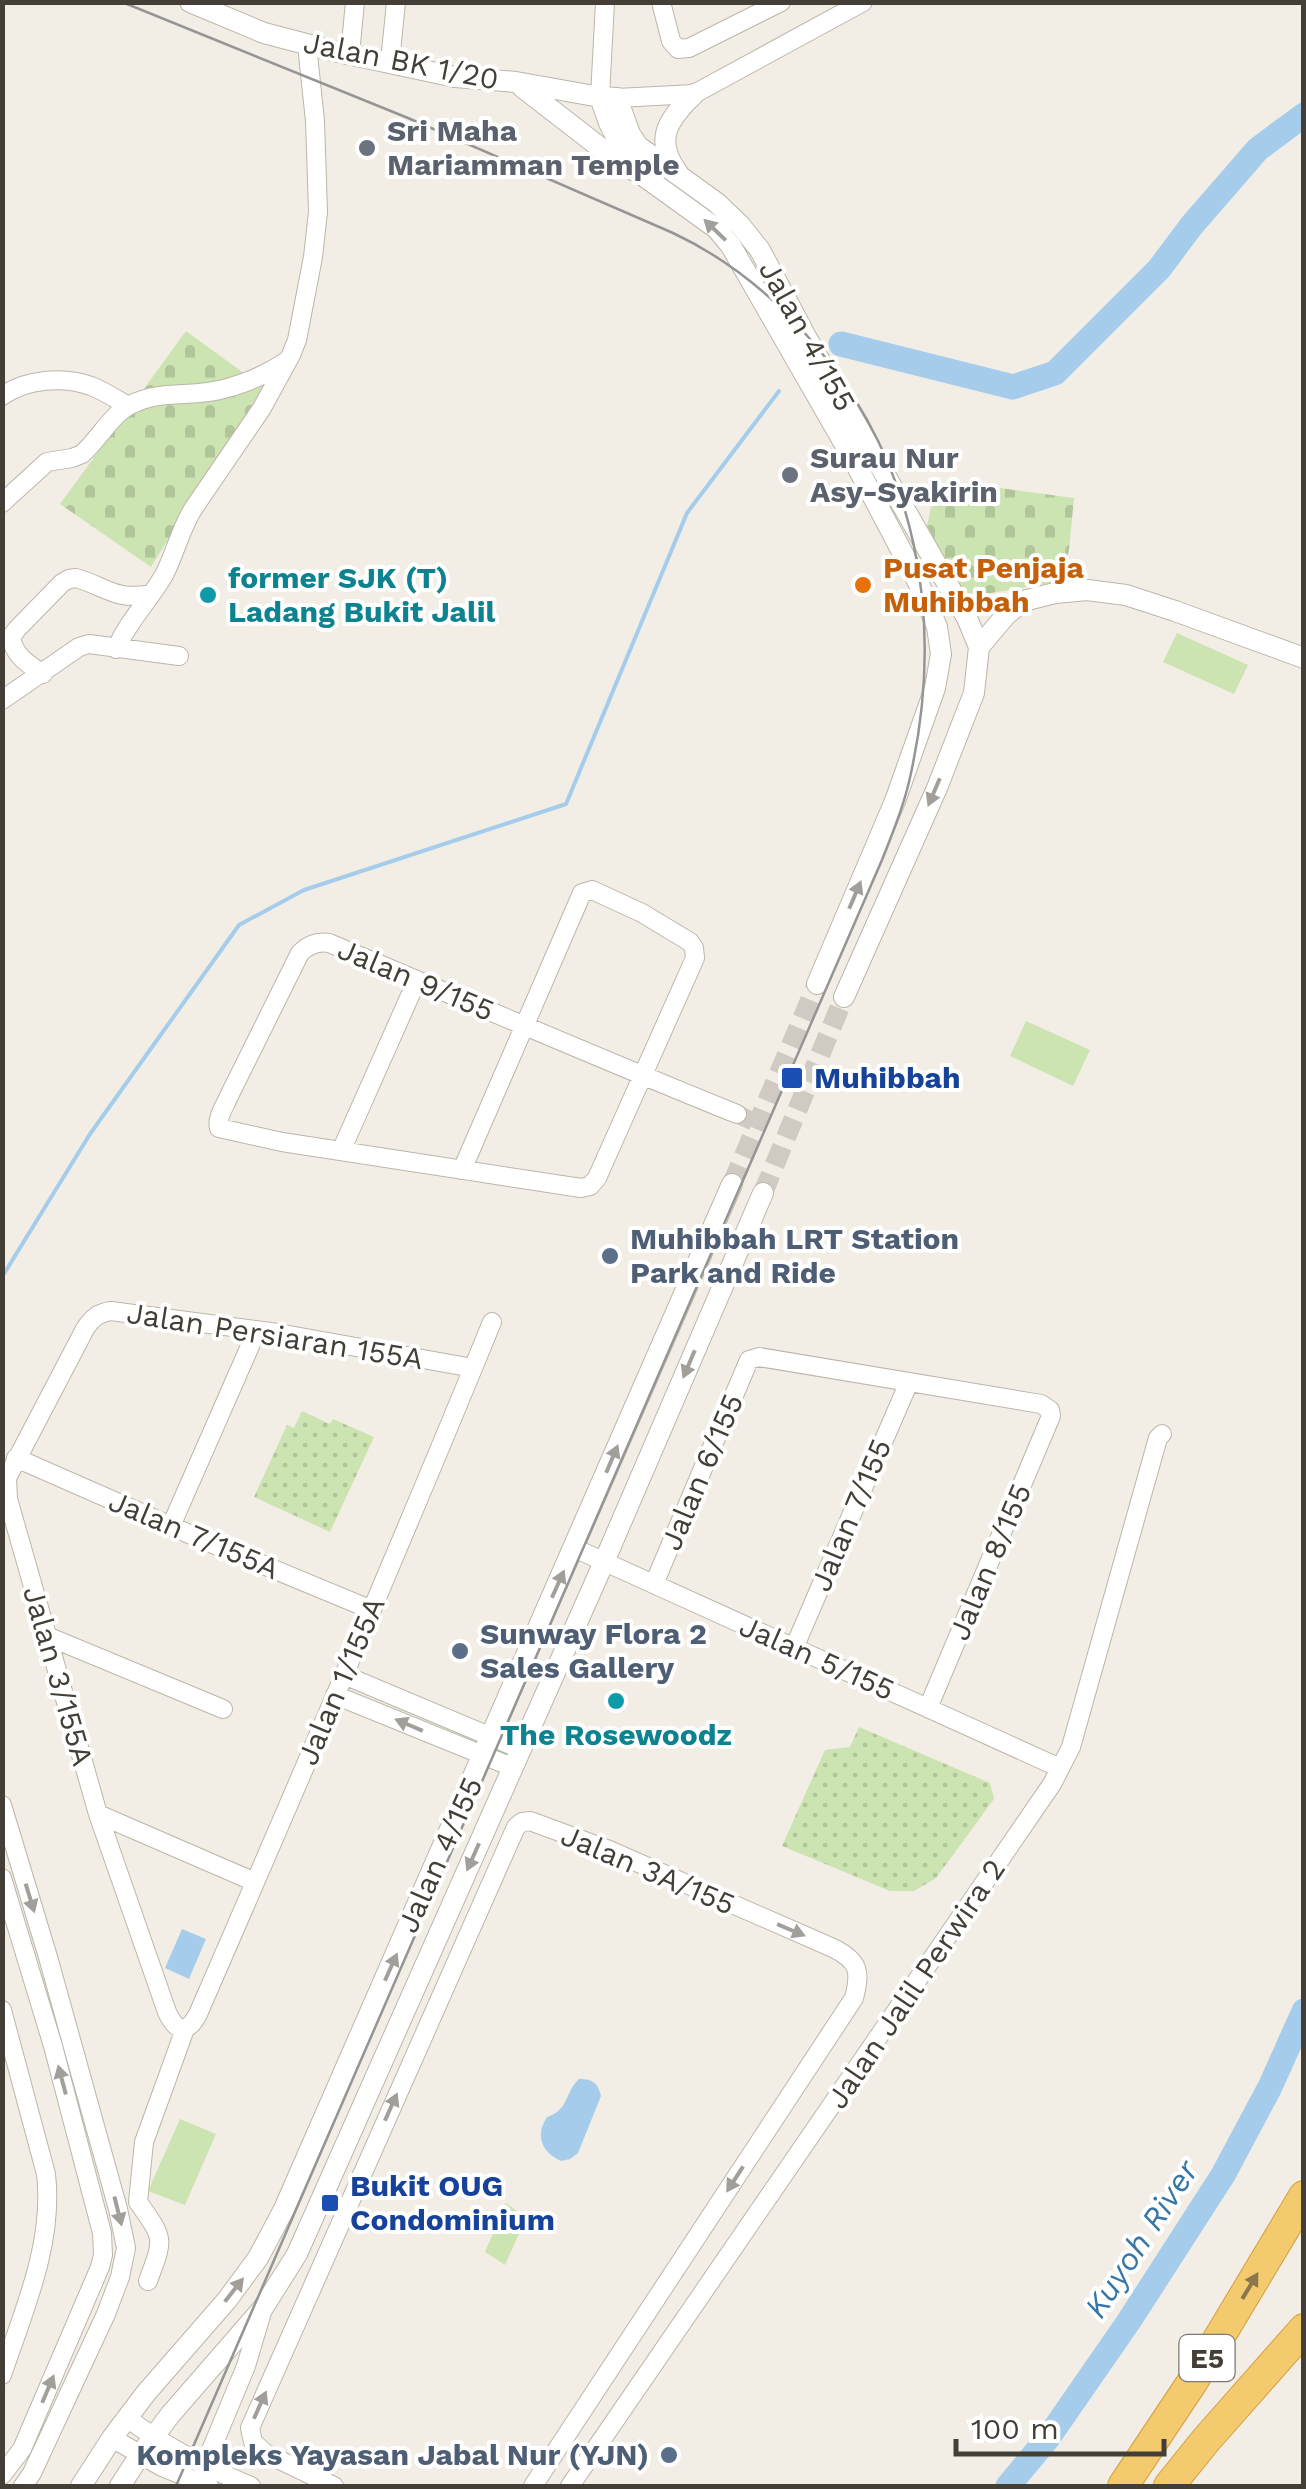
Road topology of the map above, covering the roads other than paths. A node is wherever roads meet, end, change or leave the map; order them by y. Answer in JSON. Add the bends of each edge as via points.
{"nodes":[{"id":1,"x":190,"y":2,"type":"edge"},
{"id":2,"x":356,"y":2,"type":"edge"},
{"id":3,"x":396,"y":2,"type":"edge"},
{"id":4,"x":604,"y":2,"type":"edge"},
{"id":5,"x":660,"y":2,"type":"edge"},
{"id":6,"x":781,"y":2,"type":"edge"},
{"id":7,"x":863,"y":2,"type":"edge"},
{"id":8,"x":307,"y":45,"type":"junction"},
{"id":9,"x":350,"y":54,"type":"junction"},
{"id":10,"x":390,"y":62,"type":"junction"},
{"id":11,"x":516,"y":82,"type":"junction"},
{"id":12,"x":694,"y":94,"type":"junction"},
{"id":13,"x":608,"y":98,"type":"junction"},
{"id":14,"x":646,"y":177,"type":"junction"},
{"id":15,"x":682,"y":178,"type":"junction"},
{"id":16,"x":289,"y":359,"type":"junction"},
{"id":17,"x":2,"y":396,"type":"edge"},
{"id":18,"x":128,"y":406,"type":"junction"},
{"id":19,"x":2,"y":503,"type":"edge"},
{"id":20,"x":150,"y":594,"type":"junction"},
{"id":21,"x":978,"y":647,"type":"junction"},
{"id":22,"x":116,"y":649,"type":"junction"},
{"id":23,"x":178,"y":656,"type":"dead end"},
{"id":24,"x":1304,"y":658,"type":"edge"},
{"id":25,"x":42,"y":674,"type":"junction"},
{"id":26,"x":2,"y":700,"type":"edge"},
{"id":27,"x":417,"y":980,"type":"junction"},
{"id":28,"x":817,"y":984,"type":"tunnel mouth"},
{"id":29,"x":844,"y":997,"type":"tunnel mouth"},
{"id":30,"x":524,"y":1025,"type":"junction"},
{"id":31,"x":643,"y":1075,"type":"junction"},
{"id":32,"x":737,"y":1114,"type":"tunnel mouth"},
{"id":33,"x":341,"y":1151,"type":"junction"},
{"id":34,"x":462,"y":1170,"type":"junction"},
{"id":35,"x":732,"y":1184,"type":"tunnel mouth"},
{"id":36,"x":763,"y":1193,"type":"tunnel mouth"},
{"id":37,"x":492,"y":1322,"type":"dead end"},
{"id":38,"x":84,"y":1329,"type":"joint"},
{"id":39,"x":257,"y":1330,"type":"junction"},
{"id":40,"x":473,"y":1368,"type":"junction"},
{"id":41,"x":909,"y":1382,"type":"junction"},
{"id":42,"x":1162,"y":1434,"type":"dead end"},
{"id":43,"x":16,"y":1458,"type":"junction"},
{"id":44,"x":171,"y":1526,"type":"junction"},
{"id":45,"x":574,"y":1548,"type":"junction"},
{"id":46,"x":604,"y":1562,"type":"junction"},
{"id":47,"x":654,"y":1584,"type":"junction"},
{"id":48,"x":372,"y":1610,"type":"junction"},
{"id":49,"x":47,"y":1636,"type":"junction"},
{"id":50,"x":794,"y":1648,"type":"junction"},
{"id":51,"x":344,"y":1675,"type":"junction"},
{"id":52,"x":335,"y":1695,"type":"junction"},
{"id":53,"x":928,"y":1708,"type":"junction"},
{"id":54,"x":223,"y":1709,"type":"dead end"},
{"id":55,"x":487,"y":1746,"type":"junction"},
{"id":56,"x":516,"y":1758,"type":"junction"},
{"id":57,"x":1060,"y":1768,"type":"junction"},
{"id":58,"x":2,"y":1805,"type":"edge"},
{"id":59,"x":98,"y":1814,"type":"junction"},
{"id":60,"x":2,"y":1878,"type":"edge"},
{"id":61,"x":256,"y":1882,"type":"junction"},
{"id":62,"x":2,"y":2010,"type":"edge"},
{"id":63,"x":182,"y":2028,"type":"junction"},
{"id":64,"x":1304,"y":2196,"type":"edge"},
{"id":65,"x":148,"y":2281,"type":"dead end"},
{"id":66,"x":263,"y":2308,"type":"junction"},
{"id":67,"x":1304,"y":2329,"type":"edge"},
{"id":68,"x":2,"y":2374,"type":"edge"},
{"id":69,"x":126,"y":2418,"type":"junction"},
{"id":70,"x":153,"y":2437,"type":"junction"},
{"id":71,"x":112,"y":2438,"type":"junction"},
{"id":72,"x":140,"y":2455,"type":"junction"},
{"id":73,"x":204,"y":2467,"type":"junction"},
{"id":74,"x":2,"y":2474,"type":"edge"},
{"id":75,"x":22,"y":2486,"type":"edge"},
{"id":76,"x":81,"y":2486,"type":"edge"},
{"id":77,"x":120,"y":2486,"type":"edge"},
{"id":78,"x":210,"y":2486,"type":"edge"},
{"id":79,"x":251,"y":2486,"type":"edge"},
{"id":80,"x":334,"y":2486,"type":"edge"},
{"id":81,"x":533,"y":2486,"type":"edge"},
{"id":82,"x":570,"y":2486,"type":"edge"},
{"id":83,"x":1123,"y":2486,"type":"edge"},
{"id":84,"x":1169,"y":2486,"type":"edge"}],
"edges":[{"from":1,"to":8,"type":"street","name":"Jalan BK 1/20"},
{"from":2,"to":9,"type":"street"},
{"from":3,"to":10,"type":"street"},
{"from":4,"to":13,"type":"street"},
{"from":5,"to":6,"type":"street","via":[[671,41],[689,48]]},
{"from":7,"to":12,"type":"street"},
{"from":8,"to":9,"type":"street","name":"Jalan BK 1/20"},
{"from":8,"to":16,"type":"street","via":[[316,238]]},
{"from":9,"to":10,"type":"street","name":"Jalan BK 1/20"},
{"from":10,"to":11,"type":"street","name":"Jalan BK 1/20"},
{"from":11,"to":13,"type":"street","name":"Jalan BK 1/20"},
{"from":11,"to":14,"type":"street"},
{"from":12,"to":13,"type":"street"},
{"from":12,"to":15,"type":"street","via":[[672,115],[666,138],[666,157]]},
{"from":13,"to":14,"type":"street","name":"Jalan 4/155","via":[[609,123]]},
{"from":13,"to":15,"type":"street","name":"Jalan 4/155","via":[[638,146]]},
{"from":28,"to":14,"type":"street","name":"Jalan 4/155","one_way":true,"via":[[935,688],[937,627],[852,456],[731,246]]},
{"from":15,"to":21,"type":"street","name":"Jalan 4/155","via":[[740,224],[760,250]]},
{"from":16,"to":18,"type":"street","via":[[221,390],[148,397]]},
{"from":16,"to":20,"type":"street","via":[[184,525]]},
{"from":17,"to":18,"type":"street","via":[[32,382],[77,383]]},
{"from":18,"to":19,"type":"street","via":[[82,454],[47,462]]},
{"from":20,"to":22,"type":"street"},
{"from":20,"to":25,"type":"street","via":[[116,595],[76,578],[62,583],[11,637],[18,655]]},
{"from":21,"to":24,"type":"street","via":[[1023,602],[1087,590],[1142,600]]},
{"from":21,"to":29,"type":"street","one_way":true,"via":[[974,693]]},
{"from":22,"to":23,"type":"street"},
{"from":22,"to":25,"type":"street","via":[[80,647]]},
{"from":25,"to":26,"type":"street"},
{"from":27,"to":30,"type":"street","name":"Jalan 9/155"},
{"from":27,"to":33,"type":"street"},
{"from":27,"to":33,"type":"street","name":"Jalan 9/155","via":[[329,943],[304,949],[218,1124],[222,1130]]},
{"from":30,"to":31,"type":"street","name":"Jalan 9/155"},
{"from":30,"to":31,"type":"street","via":[[582,893],[592,890],[684,936],[694,948],[696,958]]},
{"from":30,"to":34,"type":"street"},
{"from":31,"to":32,"type":"street","name":"Jalan 9/155"},
{"from":31,"to":34,"type":"street","name":"Jalan 9/155","via":[[590,1186]]},
{"from":33,"to":34,"type":"street","name":"Jalan 9/155"},
{"from":45,"to":35,"type":"street","name":"Jalan 4/155","one_way":true},
{"from":36,"to":46,"type":"street","name":"Jalan 4/155","one_way":true},
{"from":37,"to":40,"type":"street","name":"Jalan 1/155A"},
{"from":38,"to":39,"type":"street","name":"Jalan Persiaran 155A","via":[[111,1311]]},
{"from":38,"to":43,"type":"street","name":"Jalan 3/155A"},
{"from":39,"to":40,"type":"street","name":"Jalan Persiaran 155A"},
{"from":39,"to":44,"type":"street"},
{"from":40,"to":48,"type":"street","name":"Jalan 1/155A"},
{"from":41,"to":47,"type":"street","name":"Jalan 6/155","via":[[750,1360]]},
{"from":41,"to":50,"type":"street","name":"Jalan 7/155"},
{"from":41,"to":53,"type":"street","name":"Jalan 8/155","via":[[1041,1404],[1051,1416]]},
{"from":42,"to":57,"type":"street","name":"Jalan Jalil Perwira 2"},
{"from":43,"to":44,"type":"street","name":"Jalan 7/155A"},
{"from":43,"to":49,"type":"street","name":"Jalan 3/155A","via":[[7,1478],[8,1500]]},
{"from":44,"to":48,"type":"street","name":"Jalan 7/155A"},
{"from":45,"to":46,"type":"street","name":"Jalan 5/155"},
{"from":55,"to":45,"type":"street","name":"Jalan 4/155","one_way":true},
{"from":46,"to":47,"type":"street","name":"Jalan 5/155"},
{"from":46,"to":56,"type":"street","name":"Jalan 4/155"},
{"from":47,"to":50,"type":"street","name":"Jalan 5/155"},
{"from":48,"to":51,"type":"street","name":"Jalan 1/155A"},
{"from":49,"to":54,"type":"street"},
{"from":49,"to":59,"type":"street","name":"Jalan 3/155A"},
{"from":50,"to":53,"type":"street","name":"Jalan 5/155"},
{"from":51,"to":52,"type":"street","name":"Jalan 1/155A"},
{"from":51,"to":55,"type":"street"},
{"from":55,"to":52,"type":"street","one_way":true},
{"from":52,"to":61,"type":"street","name":"Jalan 1/155A"},
{"from":53,"to":57,"type":"street","name":"Jalan 5/155"},
{"from":55,"to":56,"type":"street"},
{"from":69,"to":55,"type":"street","name":"Jalan 4/155","one_way":true,"via":[[258,2258]]},
{"from":56,"to":66,"type":"street","name":"Jalan 4/155","one_way":true,"via":[[297,2254]]},
{"from":57,"to":82,"type":"street","name":"Jalan Jalil Perwira 2"},
{"from":58,"to":75,"type":"street","one_way":true,"via":[[126,2248],[106,2314]]},
{"from":59,"to":61,"type":"street"},
{"from":59,"to":63,"type":"street","name":"Jalan 3/155A","via":[[167,2012]]},
{"from":74,"to":60,"type":"street","one_way":true,"via":[[22,2449],[103,2256],[53,2046]]},
{"from":61,"to":63,"type":"street","name":"Jalan 1/155A","via":[[193,2024]]},
{"from":62,"to":68,"type":"street","via":[[48,2187],[39,2266]]},
{"from":63,"to":65,"type":"street","name":"Jalan 1/155A","via":[[144,2142],[138,2202],[162,2246]]},
{"from":83,"to":64,"type":"highway","number":"E5","one_way":true},
{"from":66,"to":70,"type":"street","name":"Jalan 4/155"},
{"from":66,"to":73,"type":"street"},
{"from":67,"to":84,"type":"highway","number":"E5"},
{"from":69,"to":70,"type":"street"},
{"from":69,"to":71,"type":"street","name":"Jalan 4/155"},
{"from":70,"to":72,"type":"street","name":"Jalan 4/155"},
{"from":70,"to":73,"type":"street"},
{"from":71,"to":72,"type":"street"},
{"from":71,"to":76,"type":"street","name":"Jalan 4/155"},
{"from":72,"to":77,"type":"street","name":"Jalan 4/155"},
{"from":72,"to":78,"type":"street"},
{"from":73,"to":79,"type":"street"},
{"from":80,"to":81,"type":"street","name":"Jalan 3A/155","one_way":true,"via":[[265,2453],[250,2428],[516,1827],[530,1821],[833,1948],[856,1966],[858,1981],[854,1998]]}]}
